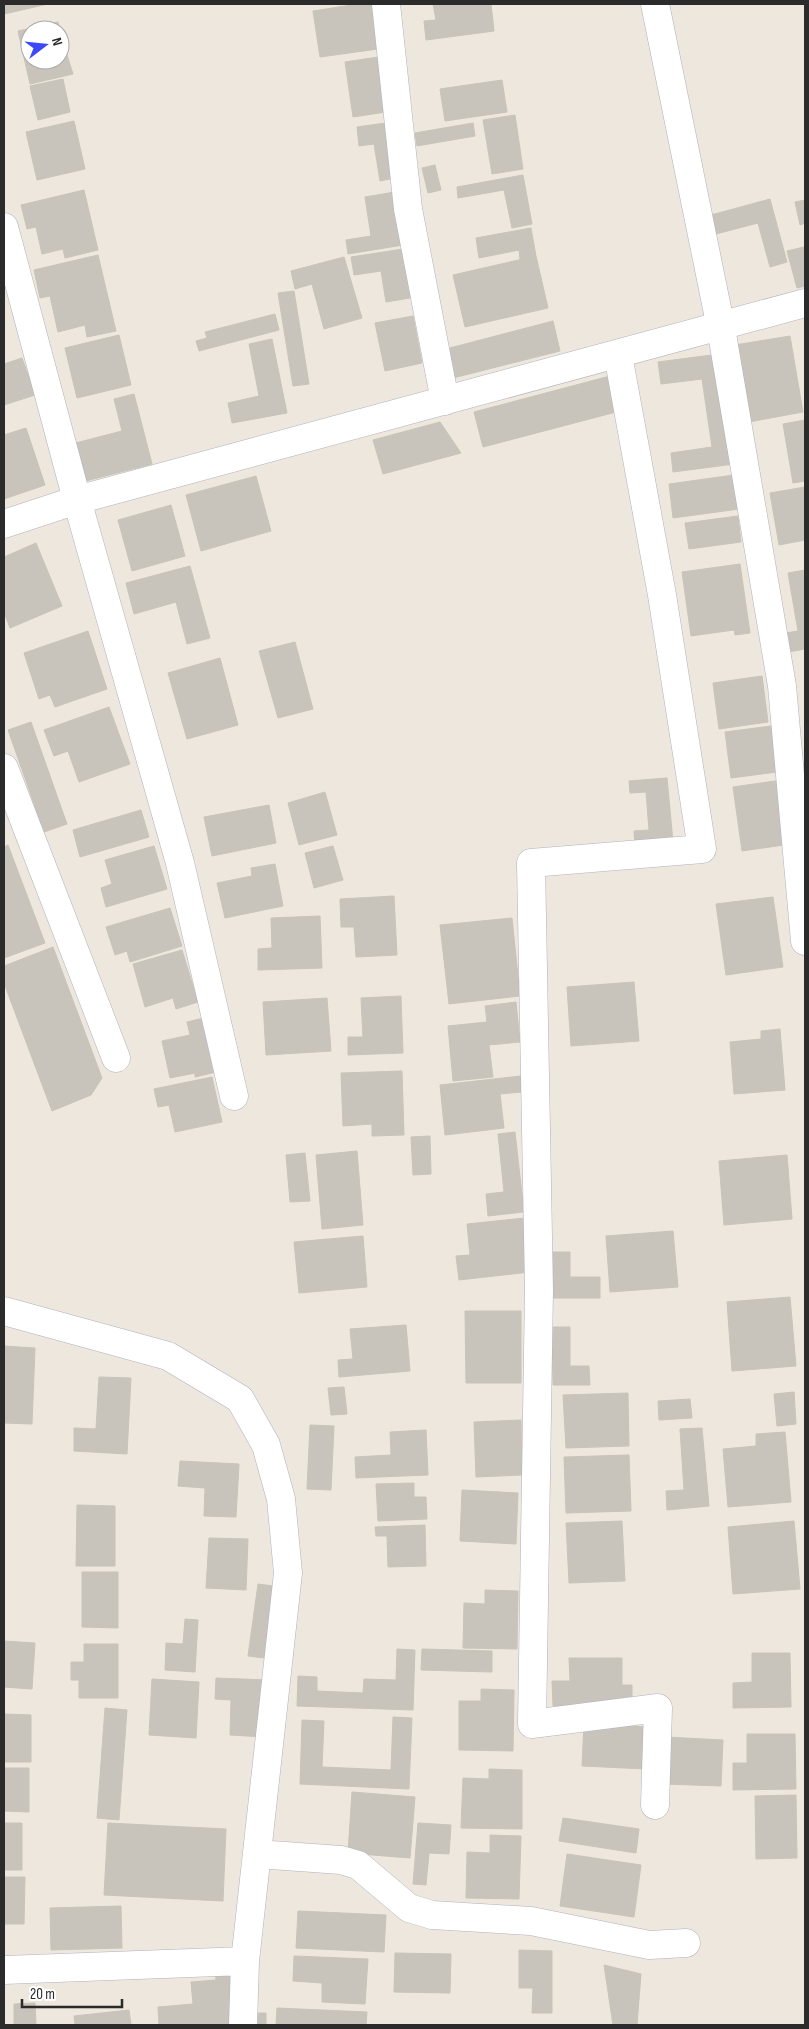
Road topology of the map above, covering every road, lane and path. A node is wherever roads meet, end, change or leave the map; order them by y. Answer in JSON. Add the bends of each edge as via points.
{"nodes":[{"id":1,"x":386,"y":4,"type":"edge"},
{"id":2,"x":655,"y":4,"type":"edge"},
{"id":3,"x":4,"y":227,"type":"edge"},
{"id":4,"x":805,"y":303,"type":"edge"},
{"id":5,"x":721,"y":328,"type":"junction"},
{"id":6,"x":618,"y":355,"type":"junction"},
{"id":7,"x":445,"y":401,"type":"junction"},
{"id":8,"x":77,"y":500,"type":"junction"},
{"id":9,"x":4,"y":524,"type":"edge"},
{"id":10,"x":4,"y":768,"type":"edge"},
{"id":11,"x":805,"y":941,"type":"edge"},
{"id":12,"x":116,"y":1058,"type":"dead end"},
{"id":13,"x":234,"y":1096,"type":"dead end"},
{"id":14,"x":4,"y":1311,"type":"edge"},
{"id":15,"x":655,"y":1805,"type":"dead end"},
{"id":16,"x":257,"y":1854,"type":"junction"},
{"id":17,"x":686,"y":1943,"type":"dead end"},
{"id":18,"x":245,"y":1961,"type":"junction"},
{"id":19,"x":4,"y":1970,"type":"edge"},
{"id":20,"x":243,"y":2025,"type":"edge"}],
"edges":[{"from":1,"to":7,"type":"street","via":[[408,209]]},
{"from":2,"to":5,"type":"street"},
{"from":3,"to":8,"type":"street"},
{"from":4,"to":5,"type":"street"},
{"from":5,"to":6,"type":"street"},
{"from":5,"to":11,"type":"street","via":[[782,686]]},
{"from":6,"to":7,"type":"street"},
{"from":6,"to":15,"type":"street","via":[[662,595],[702,849],[531,863],[539,1290],[532,1724],[658,1708]]},
{"from":7,"to":8,"type":"street"},
{"from":8,"to":9,"type":"street"},
{"from":8,"to":13,"type":"street","via":[[180,863]]},
{"from":10,"to":12,"type":"street"},
{"from":14,"to":16,"type":"street","via":[[168,1356],[240,1399],[266,1445],[281,1499],[288,1572]]},
{"from":16,"to":17,"type":"street","via":[[341,1860],[358,1865],[409,1908],[432,1915],[531,1921],[649,1945]]},
{"from":16,"to":18,"type":"street"},
{"from":18,"to":19,"type":"street"},
{"from":18,"to":20,"type":"street"}]}
